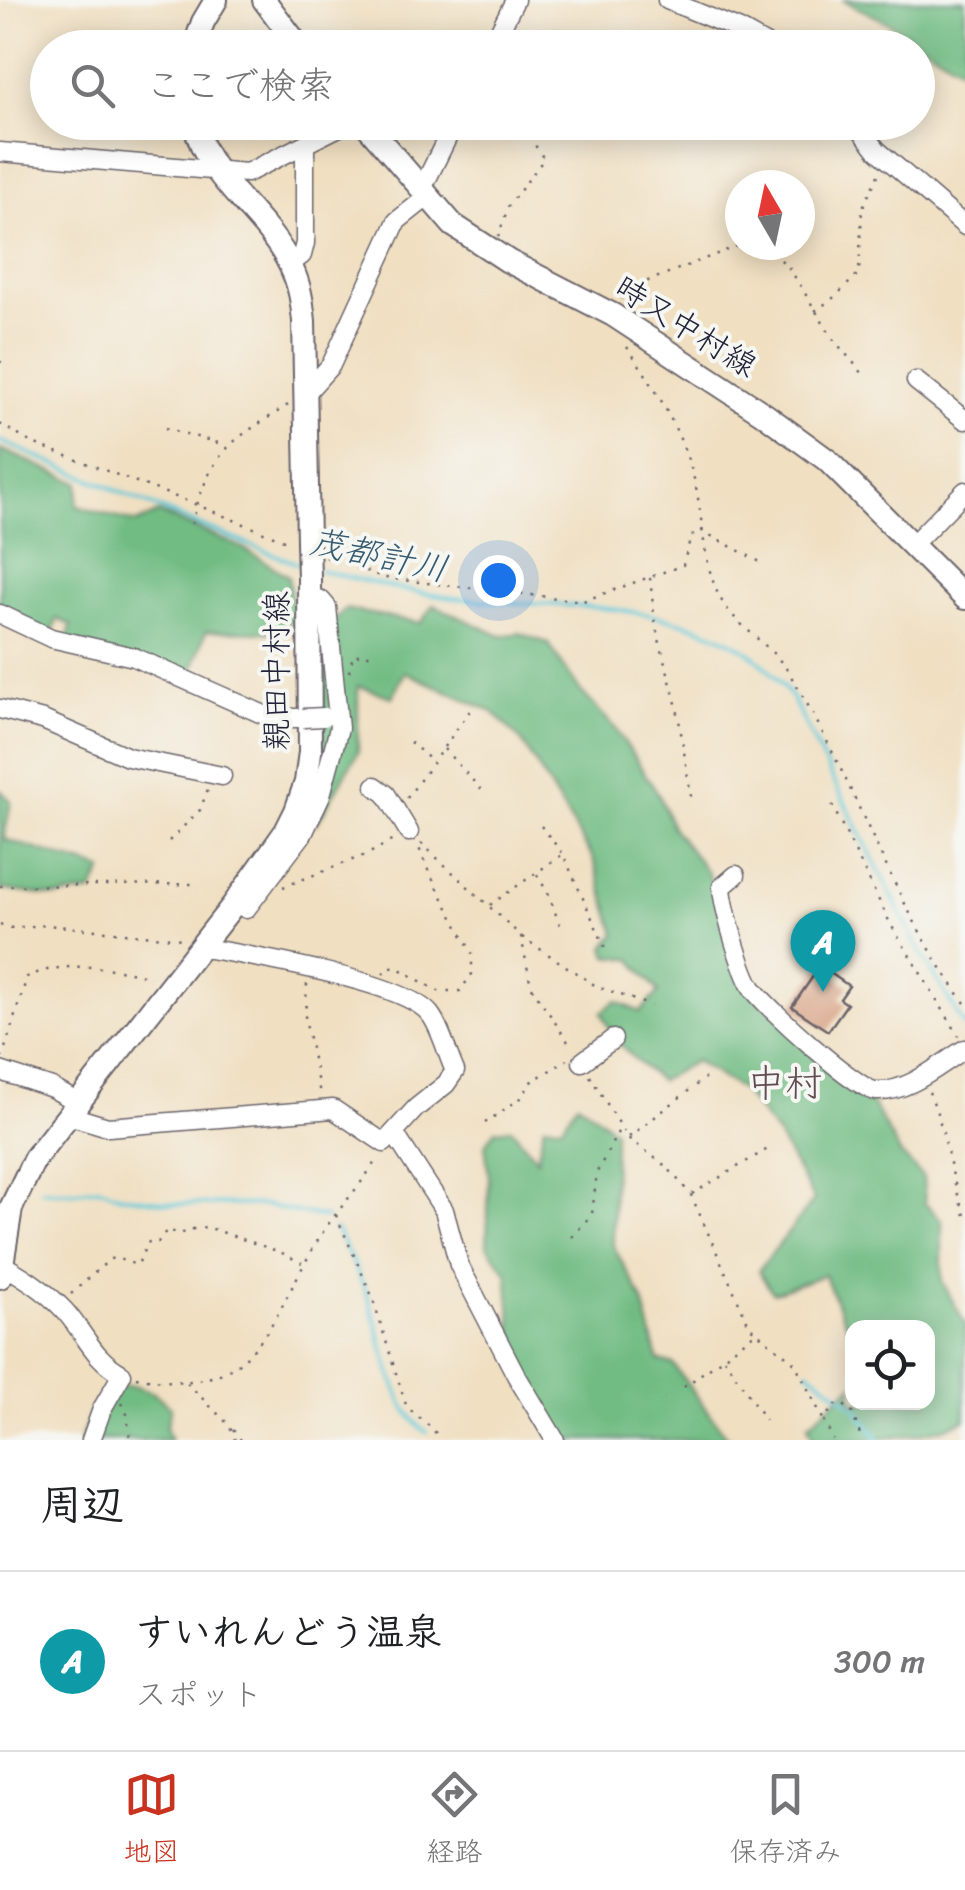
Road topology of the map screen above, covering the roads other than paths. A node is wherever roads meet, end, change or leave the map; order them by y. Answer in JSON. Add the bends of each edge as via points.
{"nodes":[{"id":1,"x":216,"y":0,"type":"edge"},
{"id":2,"x":264,"y":0,"type":"edge"},
{"id":3,"x":514,"y":0,"type":"edge"},
{"id":4,"x":667,"y":0,"type":"edge"},
{"id":5,"x":200,"y":30,"type":"edge"},
{"id":6,"x":286,"y":30,"type":"edge"},
{"id":7,"x":500,"y":30,"type":"edge"},
{"id":8,"x":740,"y":30,"type":"edge"},
{"id":9,"x":202,"y":140,"type":"edge"},
{"id":10,"x":314,"y":140,"type":"edge"},
{"id":11,"x":379,"y":140,"type":"edge"},
{"id":12,"x":447,"y":140,"type":"edge"},
{"id":13,"x":871,"y":140,"type":"edge"},
{"id":14,"x":304,"y":145,"type":"junction"},
{"id":15,"x":0,"y":152,"type":"edge"},
{"id":16,"x":214,"y":168,"type":"junction"},
{"id":17,"x":424,"y":195,"type":"junction"},
{"id":18,"x":965,"y":226,"type":"edge"},
{"id":19,"x":290,"y":264,"type":"junction"},
{"id":20,"x":916,"y":381,"type":"dead end"},
{"id":21,"x":306,"y":393,"type":"junction"},
{"id":22,"x":965,"y":420,"type":"edge"},
{"id":23,"x":965,"y":490,"type":"edge"},
{"id":24,"x":912,"y":544,"type":"junction"},
{"id":25,"x":309,"y":588,"type":"junction"},
{"id":26,"x":965,"y":598,"type":"edge"},
{"id":27,"x":0,"y":614,"type":"edge"},
{"id":28,"x":0,"y":709,"type":"edge"},
{"id":29,"x":332,"y":717,"type":"junction"},
{"id":30,"x":213,"y":775,"type":"road end"},
{"id":31,"x":375,"y":786,"type":"dead end"},
{"id":32,"x":409,"y":832,"type":"road end"},
{"id":33,"x":736,"y":875,"type":"dead end"},
{"id":34,"x":246,"y":908,"type":"dead end"},
{"id":35,"x":198,"y":947,"type":"junction"},
{"id":36,"x":613,"y":1039,"type":"dead end"},
{"id":37,"x":965,"y":1048,"type":"edge"},
{"id":38,"x":580,"y":1059,"type":"road end"},
{"id":39,"x":0,"y":1068,"type":"edge"},
{"id":40,"x":73,"y":1108,"type":"junction"},
{"id":41,"x":389,"y":1138,"type":"junction"},
{"id":42,"x":1,"y":1268,"type":"edge"},
{"id":43,"x":92,"y":1440,"type":"edge"},
{"id":44,"x":555,"y":1440,"type":"edge"}],
"edges":[{"from":1,"to":5,"type":"main road"},
{"from":2,"to":6,"type":"main road"},
{"from":3,"to":7,"type":"street"},
{"from":4,"to":8,"type":"street"},
{"from":9,"to":16,"type":"main road","name":"親田中村線"},
{"from":10,"to":14,"type":"street"},
{"from":11,"to":17,"type":"main road","name":"時又中村線"},
{"from":12,"to":17,"type":"street"},
{"from":13,"to":18,"type":"street"},
{"from":14,"to":16,"type":"street","via":[[247,173]]},
{"from":14,"to":19,"type":"street","via":[[305,243]]},
{"from":15,"to":16,"type":"street"},
{"from":16,"to":19,"type":"main road","name":"親田中村線"},
{"from":17,"to":21,"type":"street","via":[[397,221],[331,365]]},
{"from":17,"to":24,"type":"main road","name":"時又中村線","via":[[494,252],[608,313],[764,414],[827,460]]},
{"from":19,"to":21,"type":"main road","name":"親田中村線","via":[[300,287]]},
{"from":20,"to":22,"type":"street"},
{"from":21,"to":25,"type":"main road","name":"親田中村線","bridge":true},
{"from":23,"to":24,"type":"street"},
{"from":24,"to":26,"type":"main road","name":"時又中村線"},
{"from":25,"to":29,"type":"street","via":[[328,607]]},
{"from":25,"to":35,"type":"main road","name":"親田中村線","via":[[306,782],[286,831]]},
{"from":27,"to":29,"type":"street","bridge":true,"via":[[51,638],[134,656],[271,718]]},
{"from":28,"to":30,"type":"street","via":[[128,756]]},
{"from":29,"to":34,"type":"street","via":[[340,728],[304,834]]},
{"from":31,"to":32,"type":"street"},
{"from":33,"to":37,"type":"street","via":[[722,887],[723,903],[752,988],[843,1073],[874,1092],[904,1087]]},
{"from":35,"to":40,"type":"main road","name":"親田中村線"},
{"from":35,"to":41,"type":"street","via":[[314,968],[416,1001],[432,1016],[455,1071]]},
{"from":36,"to":38,"type":"street"},
{"from":39,"to":40,"type":"street","via":[[52,1088]]},
{"from":40,"to":41,"type":"street","via":[[108,1128],[333,1109]]},
{"from":40,"to":42,"type":"main road","name":"親田中村線","via":[[20,1185]]},
{"from":41,"to":44,"type":"street","via":[[444,1210],[459,1265]]},
{"from":42,"to":43,"type":"street","via":[[44,1289],[103,1364],[122,1374]]}]}
